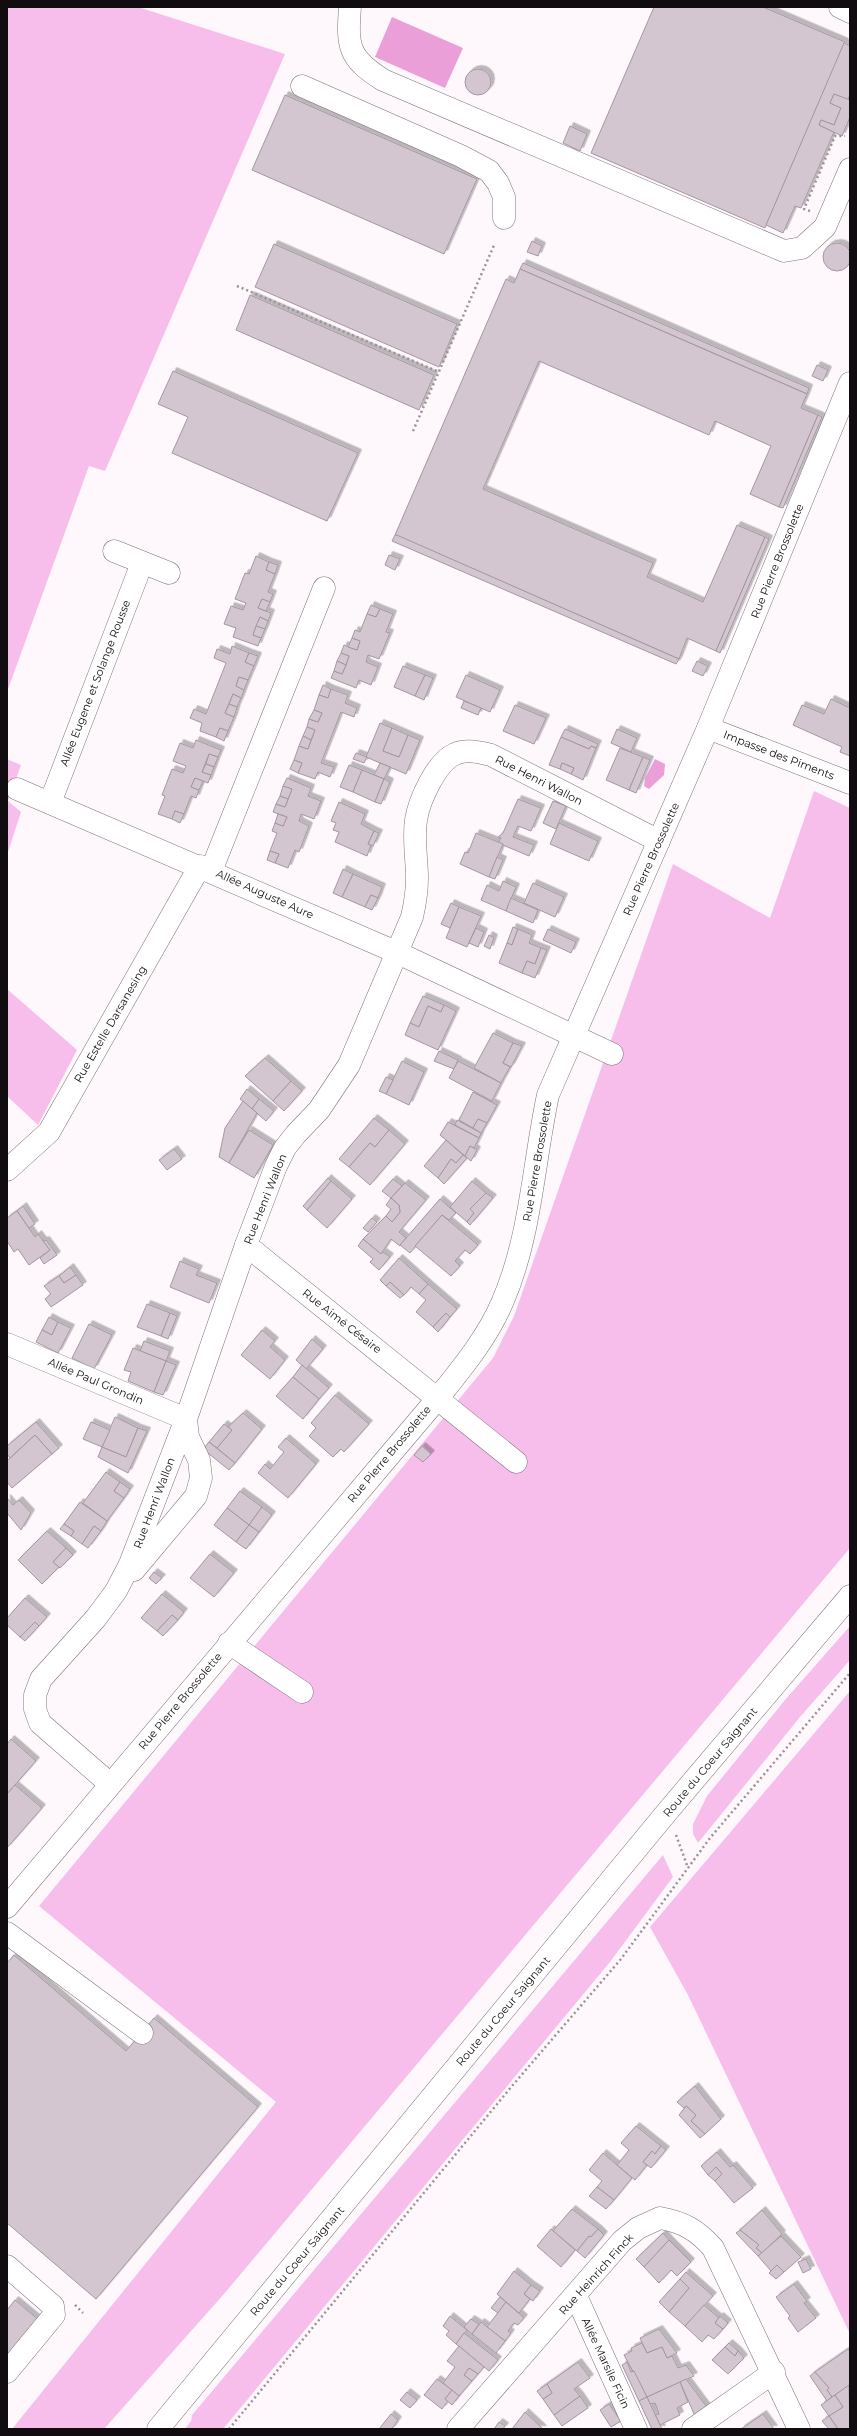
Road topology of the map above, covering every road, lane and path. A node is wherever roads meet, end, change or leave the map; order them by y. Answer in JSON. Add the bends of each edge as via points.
{"nodes":[{"id":1,"x":350,"y":7,"type":"edge"},
{"id":2,"x":840,"y":7,"type":"edge"},
{"id":3,"x":850,"y":12,"type":"edge"},
{"id":4,"x":302,"y":86,"type":"dead end"},
{"id":5,"x":845,"y":136,"type":"dead end"},
{"id":6,"x":850,"y":168,"type":"edge"},
{"id":7,"x":818,"y":214,"type":"dead end"},
{"id":8,"x":504,"y":218,"type":"dead end"},
{"id":9,"x":495,"y":243,"type":"dead end"},
{"id":10,"x":237,"y":286,"type":"dead end"},
{"id":11,"x":439,"y":372,"type":"junction"},
{"id":12,"x":850,"y":383,"type":"edge"},
{"id":13,"x":413,"y":431,"type":"dead end"},
{"id":14,"x":114,"y":551,"type":"dead end"},
{"id":15,"x":142,"y":563,"type":"junction"},
{"id":16,"x":169,"y":573,"type":"dead end"},
{"id":17,"x":324,"y":588,"type":"dead end"},
{"id":18,"x":708,"y":728,"type":"junction"},
{"id":19,"x":850,"y":783,"type":"edge"},
{"id":20,"x":17,"y":790,"type":"dead end"},
{"id":21,"x":50,"y":803,"type":"junction"},
{"id":22,"x":659,"y":841,"type":"junction"},
{"id":23,"x":205,"y":869,"type":"junction"},
{"id":24,"x":396,"y":952,"type":"junction"},
{"id":25,"x":573,"y":1036,"type":"junction"},
{"id":26,"x":612,"y":1054,"type":"dead end"},
{"id":27,"x":7,"y":1170,"type":"edge"},
{"id":28,"x":246,"y":1245,"type":"junction"},
{"id":29,"x":7,"y":1344,"type":"edge"},
{"id":30,"x":438,"y":1398,"type":"junction"},
{"id":31,"x":186,"y":1419,"type":"junction"},
{"id":32,"x":516,"y":1462,"type":"dead end"},
{"id":33,"x":116,"y":1591,"type":"junction"},
{"id":34,"x":850,"y":1596,"type":"edge"},
{"id":35,"x":229,"y":1643,"type":"junction"},
{"id":36,"x":850,"y":1674,"type":"edge"},
{"id":37,"x":302,"y":1692,"type":"dead end"},
{"id":38,"x":110,"y":1784,"type":"junction"},
{"id":39,"x":667,"y":1812,"type":"junction"},
{"id":40,"x":688,"y":1868,"type":"junction"},
{"id":41,"x":7,"y":1907,"type":"edge"},
{"id":42,"x":7,"y":1933,"type":"edge"},
{"id":43,"x":142,"y":2033,"type":"dead end"},
{"id":44,"x":7,"y":2266,"type":"edge"},
{"id":45,"x":576,"y":2296,"type":"junction"},
{"id":46,"x":7,"y":2372,"type":"edge"},
{"id":47,"x":774,"y":2372,"type":"junction"},
{"id":48,"x":158,"y":2429,"type":"edge"},
{"id":49,"x":229,"y":2429,"type":"edge"},
{"id":50,"x":458,"y":2429,"type":"edge"},
{"id":51,"x":636,"y":2429,"type":"edge"},
{"id":52,"x":693,"y":2429,"type":"edge"},
{"id":53,"x":799,"y":2429,"type":"edge"}],
"edges":[{"from":1,"to":6,"type":"street","via":[[348,35],[353,54],[365,69],[383,80],[784,251],[802,248],[825,227]]},
{"from":2,"to":3,"type":"street"},
{"from":4,"to":8,"type":"street","via":[[461,156],[489,171],[504,197]]},
{"from":5,"to":7,"type":"path","via":[[835,136],[804,209]]},
{"from":9,"to":11,"type":"path"},
{"from":10,"to":11,"type":"path"},
{"from":11,"to":13,"type":"path"},
{"from":12,"to":18,"type":"street","name":"Rue Pierre Brossolette"},
{"from":14,"to":15,"type":"street"},
{"from":15,"to":16,"type":"street"},
{"from":15,"to":21,"type":"street","name":"Allée Eugene et Solange Rousse"},
{"from":17,"to":23,"type":"street","name":"Allée Auguste Aure"},
{"from":18,"to":19,"type":"street","name":"Impasse des Piments"},
{"from":18,"to":22,"type":"street","name":"Rue Pierre Brossolette"},
{"from":20,"to":21,"type":"street"},
{"from":21,"to":23,"type":"street"},
{"from":22,"to":24,"type":"street","name":"Rue Henri Wallon","via":[[491,755],[473,751],[455,754],[445,761],[424,794],[416,821],[416,900],[412,917]]},
{"from":22,"to":25,"type":"street","name":"Rue Pierre Brossolette"},
{"from":23,"to":24,"type":"street","name":"Allée Auguste Aure"},
{"from":23,"to":27,"type":"street","name":"Rue Estelle Darsanesing","via":[[49,1132]]},
{"from":24,"to":25,"type":"street","name":"Allée Auguste Aure"},
{"from":24,"to":28,"type":"street","name":"Rue Henri Wallon","via":[[349,1065],[319,1110],[285,1148]]},
{"from":25,"to":26,"type":"street","name":"Allée Auguste Aure"},
{"from":25,"to":30,"type":"street","name":"Rue Pierre Brossolette","via":[[548,1095],[538,1141],[530,1208],[518,1261],[502,1303],[487,1332]]},
{"from":28,"to":30,"type":"street","name":"Rue Aimé Césaire"},
{"from":28,"to":31,"type":"street","name":"Rue Henri Wallon"},
{"from":29,"to":31,"type":"street","name":"Allée Paul Grondin"},
{"from":30,"to":32,"type":"street","name":"Rue Aimé Césaire"},
{"from":30,"to":35,"type":"street","name":"Rue Pierre Brossolette"},
{"from":31,"to":33,"type":"street","name":"Rue Henri Wallon","via":[[130,1564]]},
{"from":31,"to":33,"type":"street","via":[[188,1437],[199,1460],[202,1478],[196,1496]]},
{"from":33,"to":38,"type":"street","name":"Rue Henri Wallon","via":[[96,1618],[41,1679],[35,1694],[35,1709],[40,1723]]},
{"from":34,"to":39,"type":"street","name":"Route du Coeur Saignant"},
{"from":35,"to":37,"type":"street"},
{"from":35,"to":38,"type":"street","name":"Rue Pierre Brossolette"},
{"from":36,"to":40,"type":"path","via":[[710,1838]]},
{"from":38,"to":41,"type":"street","name":"Rue Pierre Brossolette"},
{"from":39,"to":40,"type":"path"},
{"from":39,"to":48,"type":"street","name":"Route du Coeur Saignant"},
{"from":40,"to":49,"type":"path","via":[[621,1959],[507,2092]]},
{"from":42,"to":43,"type":"street"},
{"from":44,"to":46,"type":"street","via":[[55,2310],[50,2320]]},
{"from":45,"to":47,"type":"street","name":"Rue Heinrich Finck","via":[[622,2242],[638,2228],[660,2218],[682,2223],[701,2234],[713,2248]]},
{"from":45,"to":50,"type":"street","name":"Rue Heinrich Finck"},
{"from":45,"to":51,"type":"street","name":"Allée Marsile Ficin"},
{"from":47,"to":52,"type":"street"},
{"from":47,"to":53,"type":"street","name":"Rue Heinrich Finck"}]}
